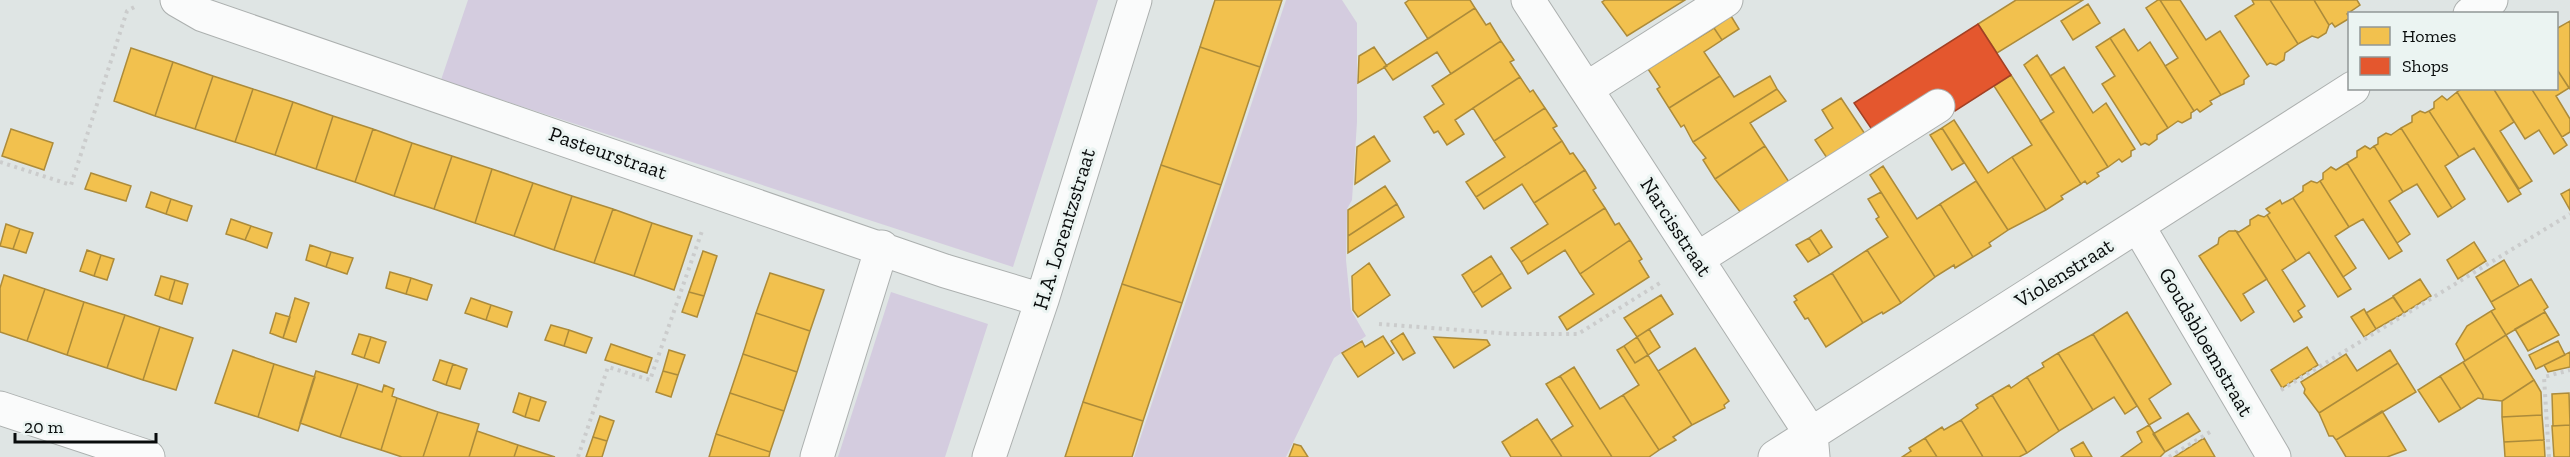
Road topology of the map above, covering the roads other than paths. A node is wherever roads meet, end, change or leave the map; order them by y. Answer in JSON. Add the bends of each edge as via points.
{"nodes":[{"id":1,"x":177,"y":0,"type":"edge"},
{"id":2,"x":1135,"y":0,"type":"edge"},
{"id":3,"x":1527,"y":0,"type":"edge"},
{"id":4,"x":1726,"y":0,"type":"edge"},
{"id":5,"x":2491,"y":0,"type":"edge"},
{"id":6,"x":2473,"y":12,"type":"edge"},
{"id":7,"x":1586,"y":89,"type":"junction"},
{"id":8,"x":2350,"y":90,"type":"edge"},
{"id":9,"x":1938,"y":106,"type":"dead end"},
{"id":10,"x":2138,"y":226,"type":"junction"},
{"id":11,"x":882,"y":248,"type":"junction"},
{"id":12,"x":1697,"y":260,"type":"junction"},
{"id":13,"x":1042,"y":300,"type":"junction"},
{"id":14,"x":0,"y":408,"type":"edge"},
{"id":15,"x":1812,"y":446,"type":"edge"},
{"id":16,"x":148,"y":457,"type":"edge"},
{"id":17,"x":817,"y":457,"type":"edge"},
{"id":18,"x":989,"y":457,"type":"edge"},
{"id":19,"x":1775,"y":457,"type":"edge"},
{"id":20,"x":2274,"y":457,"type":"edge"}],
"edges":[{"from":1,"to":11,"type":"street","name":"Pasteurstraat","via":[[203,15]]},
{"from":2,"to":13,"type":"street","name":"H.A. Lorentzstraat"},
{"from":3,"to":7,"type":"street","name":"Narcisstraat"},
{"from":4,"to":7,"type":"street"},
{"from":5,"to":6,"type":"street"},
{"from":7,"to":12,"type":"street","name":"Narcisstraat"},
{"from":8,"to":10,"type":"street","name":"Violenstraat"},
{"from":9,"to":12,"type":"street"},
{"from":10,"to":15,"type":"street","name":"Violenstraat"},
{"from":10,"to":20,"type":"street","name":"Goudsbloemstraat"},
{"from":11,"to":13,"type":"street","name":"Pasteurstraat"},
{"from":11,"to":17,"type":"street"},
{"from":12,"to":15,"type":"street","name":"Narcisstraat"},
{"from":13,"to":18,"type":"street","name":"H.A. Lorentzstraat"},
{"from":14,"to":16,"type":"street"},
{"from":15,"to":19,"type":"street","name":"Violenstraat"}]}
